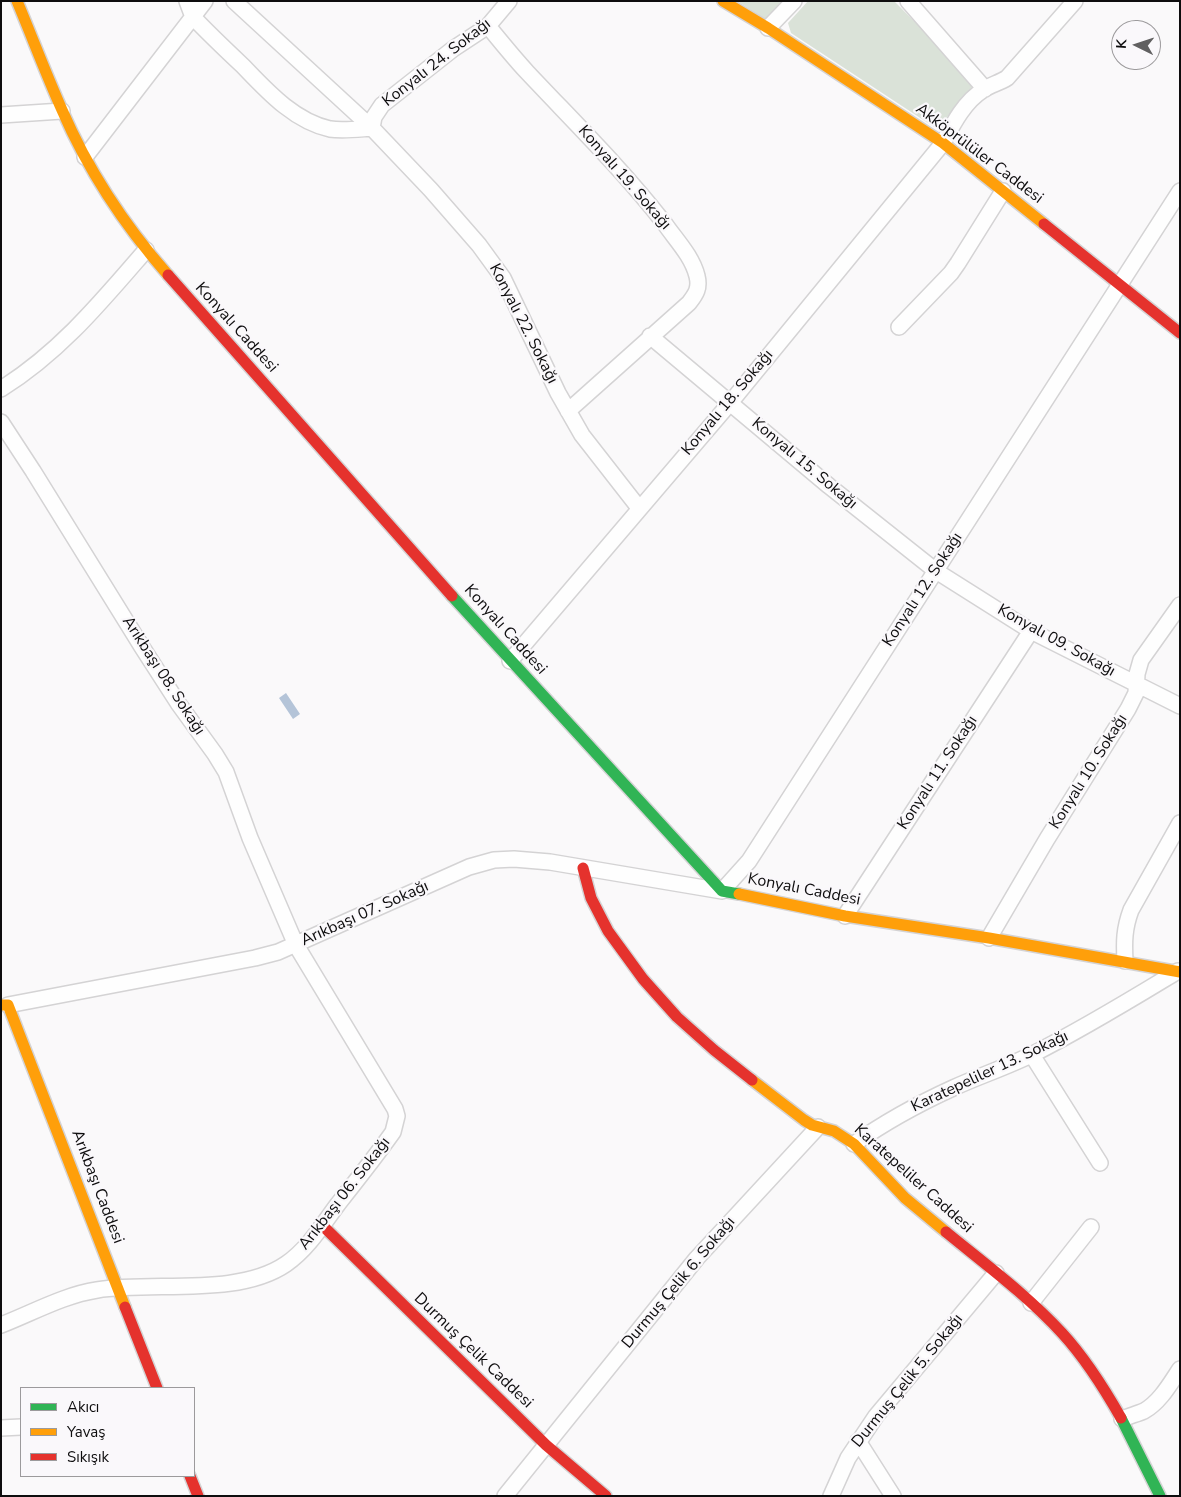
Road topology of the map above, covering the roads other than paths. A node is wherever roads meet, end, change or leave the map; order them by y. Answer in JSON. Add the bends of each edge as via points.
{"nodes":[{"id":1,"x":17,"y":1,"type":"edge"},
{"id":2,"x":187,"y":1,"type":"edge"},
{"id":3,"x":205,"y":1,"type":"edge"},
{"id":4,"x":234,"y":1,"type":"edge"},
{"id":5,"x":509,"y":1,"type":"edge"},
{"id":6,"x":723,"y":1,"type":"edge"},
{"id":7,"x":794,"y":1,"type":"edge"},
{"id":8,"x":908,"y":1,"type":"edge"},
{"id":9,"x":1075,"y":1,"type":"edge"},
{"id":10,"x":193,"y":17,"type":"junction"},
{"id":11,"x":488,"y":26,"type":"junction"},
{"id":12,"x":768,"y":28,"type":"junction"},
{"id":13,"x":984,"y":89,"type":"junction"},
{"id":14,"x":62,"y":111,"type":"junction"},
{"id":15,"x":1,"y":116,"type":"edge"},
{"id":16,"x":372,"y":128,"type":"junction"},
{"id":17,"x":943,"y":143,"type":"junction"},
{"id":18,"x":85,"y":157,"type":"junction"},
{"id":19,"x":1003,"y":191,"type":"junction"},
{"id":20,"x":1180,"y":191,"type":"edge"},
{"id":21,"x":146,"y":250,"type":"junction"},
{"id":22,"x":1119,"y":284,"type":"junction"},
{"id":23,"x":899,"y":327,"type":"dead end"},
{"id":24,"x":1180,"y":333,"type":"edge"},
{"id":25,"x":650,"y":336,"type":"junction"},
{"id":26,"x":1,"y":389,"type":"edge"},
{"id":27,"x":730,"y":403,"type":"junction"},
{"id":28,"x":568,"y":411,"type":"junction"},
{"id":29,"x":1,"y":422,"type":"edge"},
{"id":30,"x":639,"y":508,"type":"junction"},
{"id":31,"x":936,"y":570,"type":"junction"},
{"id":32,"x":1180,"y":605,"type":"edge"},
{"id":33,"x":1031,"y":631,"type":"junction"},
{"id":34,"x":510,"y":661,"type":"junction"},
{"id":35,"x":1136,"y":684,"type":"junction"},
{"id":36,"x":1180,"y":706,"type":"edge"},
{"id":37,"x":1180,"y":823,"type":"edge"},
{"id":38,"x":583,"y":868,"type":"junction"},
{"id":39,"x":722,"y":891,"type":"junction"},
{"id":40,"x":845,"y":916,"type":"junction"},
{"id":41,"x":989,"y":938,"type":"junction"},
{"id":42,"x":296,"y":945,"type":"junction"},
{"id":43,"x":1125,"y":961,"type":"junction"},
{"id":44,"x":1179,"y":971,"type":"edge"},
{"id":45,"x":5,"y":1005,"type":"edge"},
{"id":46,"x":1032,"y":1055,"type":"junction"},
{"id":47,"x":818,"y":1127,"type":"junction"},
{"id":48,"x":854,"y":1144,"type":"junction"},
{"id":49,"x":1100,"y":1163,"type":"dead end"},
{"id":50,"x":322,"y":1225,"type":"junction"},
{"id":51,"x":1091,"y":1227,"type":"dead end"},
{"id":52,"x":996,"y":1273,"type":"junction"},
{"id":53,"x":118,"y":1288,"type":"junction"},
{"id":54,"x":1032,"y":1302,"type":"junction"},
{"id":55,"x":1,"y":1325,"type":"edge"},
{"id":56,"x":1180,"y":1369,"type":"edge"},
{"id":57,"x":157,"y":1387,"type":"edge"},
{"id":58,"x":1122,"y":1419,"type":"junction"},
{"id":59,"x":20,"y":1427,"type":"edge"},
{"id":60,"x":1,"y":1428,"type":"edge"},
{"id":61,"x":858,"y":1441,"type":"junction"},
{"id":62,"x":546,"y":1445,"type":"junction"},
{"id":63,"x":190,"y":1477,"type":"edge"},
{"id":64,"x":198,"y":1496,"type":"edge"},
{"id":65,"x":505,"y":1496,"type":"edge"},
{"id":66,"x":606,"y":1496,"type":"edge"},
{"id":67,"x":831,"y":1496,"type":"edge"},
{"id":68,"x":893,"y":1496,"type":"edge"},
{"id":69,"x":1160,"y":1496,"type":"edge"}],
"edges":[{"from":1,"to":14,"type":"street","name":"Konyalı Caddesi"},
{"from":2,"to":10,"type":"street"},
{"from":3,"to":10,"type":"street"},
{"from":4,"to":16,"type":"street","name":"Konyalı 22. Sokağı"},
{"from":5,"to":11,"type":"street","name":"Konyalı 24. Sokağı"},
{"from":6,"to":12,"type":"street","name":"Akköprülüler Caddesi"},
{"from":7,"to":12,"type":"street"},
{"from":8,"to":13,"type":"street"},
{"from":9,"to":13,"type":"street","name":"Konyalı 18. Sokağı","via":[[1007,78]]},
{"from":10,"to":16,"type":"street","via":[[287,108],[329,128]]},
{"from":10,"to":18,"type":"street"},
{"from":11,"to":16,"type":"street","name":"Konyalı 24. Sokağı","via":[[453,49],[382,106],[374,117]]},
{"from":11,"to":25,"type":"street","name":"Konyalı 19. Sokağı","via":[[648,202],[691,262],[698,285],[696,294]]},
{"from":12,"to":17,"type":"street","name":"Akköprülüler Caddesi"},
{"from":13,"to":17,"type":"street","name":"Konyalı 18. Sokağı","via":[[966,105]]},
{"from":14,"to":15,"type":"street"},
{"from":14,"to":18,"type":"street","name":"Konyalı Caddesi"},
{"from":16,"to":28,"type":"street","name":"Konyalı 22. Sokağı","via":[[431,190],[492,263],[510,292]]},
{"from":17,"to":19,"type":"street","name":"Akköprülüler Caddesi"},
{"from":17,"to":27,"type":"street","name":"Konyalı 18. Sokağı"},
{"from":18,"to":21,"type":"street","name":"Konyalı Caddesi"},
{"from":19,"to":22,"type":"street","name":"Akköprülüler Caddesi"},
{"from":19,"to":23,"type":"street","via":[[951,273]]},
{"from":20,"to":22,"type":"street","name":"Konyalı 12. Sokağı"},
{"from":21,"to":26,"type":"street","via":[[66,339],[42,361]]},
{"from":21,"to":34,"type":"street","name":"Konyalı Caddesi"},
{"from":22,"to":24,"type":"street","name":"Akköprülüler Caddesi"},
{"from":22,"to":31,"type":"street","name":"Konyalı 12. Sokağı"},
{"from":25,"to":27,"type":"street","name":"Konyalı 15. Sokağı"},
{"from":25,"to":28,"type":"street"},
{"from":27,"to":30,"type":"street","name":"Konyalı 18. Sokağı"},
{"from":27,"to":31,"type":"street","name":"Konyalı 15. Sokağı"},
{"from":28,"to":30,"type":"street","name":"Konyalı 22. Sokağı","via":[[589,445]]},
{"from":29,"to":42,"type":"street","name":"Arıkbaşı 08. Sokağı","via":[[163,679],[226,772],[250,838]]},
{"from":30,"to":34,"type":"street","name":"Konyalı 18. Sokağı"},
{"from":31,"to":33,"type":"street","name":"Konyalı 09. Sokağı"},
{"from":31,"to":39,"type":"street","name":"Konyalı 12. Sokağı","via":[[749,861]]},
{"from":32,"to":35,"type":"street","name":"Konyalı 10. Sokağı","via":[[1145,653],[1138,666]]},
{"from":33,"to":35,"type":"street","name":"Konyalı 09. Sokağı"},
{"from":33,"to":40,"type":"street","name":"Konyalı 11. Sokağı"},
{"from":34,"to":39,"type":"street","name":"Konyalı Caddesi"},
{"from":35,"to":36,"type":"street","name":"Konyalı 09. Sokağı"},
{"from":35,"to":41,"type":"street","name":"Konyalı 10. Sokağı","via":[[1128,710]]},
{"from":37,"to":43,"type":"street","via":[[1131,910],[1125,932]]},
{"from":38,"to":39,"type":"street","name":"Arıkbaşı 07. Sokağı"},
{"from":38,"to":42,"type":"street","name":"Arıkbaşı 07. Sokağı","via":[[550,862],[494,860],[469,867]]},
{"from":38,"to":47,"type":"street","name":"Karatepeliler Caddesi","via":[[591,898],[608,931],[663,1002],[720,1056],[788,1109]]},
{"from":39,"to":40,"type":"street","name":"Konyalı Caddesi"},
{"from":40,"to":41,"type":"street","name":"Konyalı Caddesi"},
{"from":41,"to":43,"type":"street","name":"Konyalı Caddesi"},
{"from":42,"to":45,"type":"street","name":"Arıkbaşı 07. Sokağı","via":[[254,958]]},
{"from":42,"to":50,"type":"street","name":"Arıkbaşı 06. Sokağı","via":[[397,1116],[393,1132]]},
{"from":43,"to":44,"type":"street","name":"Konyalı Caddesi"},
{"from":44,"to":46,"type":"street","name":"Karatepeliler 13. Sokağı"},
{"from":45,"to":53,"type":"street","name":"Arıkbaşı Caddesi"},
{"from":46,"to":48,"type":"street","name":"Karatepeliler 13. Sokağı","via":[[916,1106]]},
{"from":46,"to":49,"type":"street"},
{"from":47,"to":48,"type":"street","name":"Karatepeliler Caddesi","via":[[834,1131]]},
{"from":47,"to":62,"type":"street","name":"Durmuş Çelik 6. Sokağı","via":[[697,1258]]},
{"from":48,"to":52,"type":"street","name":"Karatepeliler Caddesi","via":[[905,1198]]},
{"from":50,"to":53,"type":"street","name":"Arıkbaşı 06. Sokağı","via":[[288,1263],[265,1275],[214,1285]]},
{"from":50,"to":62,"type":"street","name":"Durmuş Çelik Caddesi"},
{"from":51,"to":54,"type":"street"},
{"from":52,"to":54,"type":"street","name":"Karatepeliler Caddesi"},
{"from":52,"to":61,"type":"street","name":"Durmuş Çelik 5. Sokağı"},
{"from":53,"to":55,"type":"street","name":"Arıkbaşı 06. Sokağı","via":[[88,1292]]},
{"from":53,"to":57,"type":"street","name":"Arıkbaşı Caddesi"},
{"from":54,"to":58,"type":"street","name":"Karatepeliler Caddesi","via":[[1074,1348]]},
{"from":56,"to":58,"type":"street","via":[[1151,1406]]},
{"from":58,"to":69,"type":"street","name":"Karatepeliler Caddesi"},
{"from":59,"to":60,"type":"street"},
{"from":61,"to":67,"type":"street","name":"Durmuş Çelik 5. Sokağı"},
{"from":61,"to":68,"type":"street"},
{"from":62,"to":65,"type":"street","name":"Durmuş Çelik 6. Sokağı"},
{"from":62,"to":66,"type":"street","name":"Durmuş Çelik Caddesi"},
{"from":63,"to":64,"type":"street"}]}
